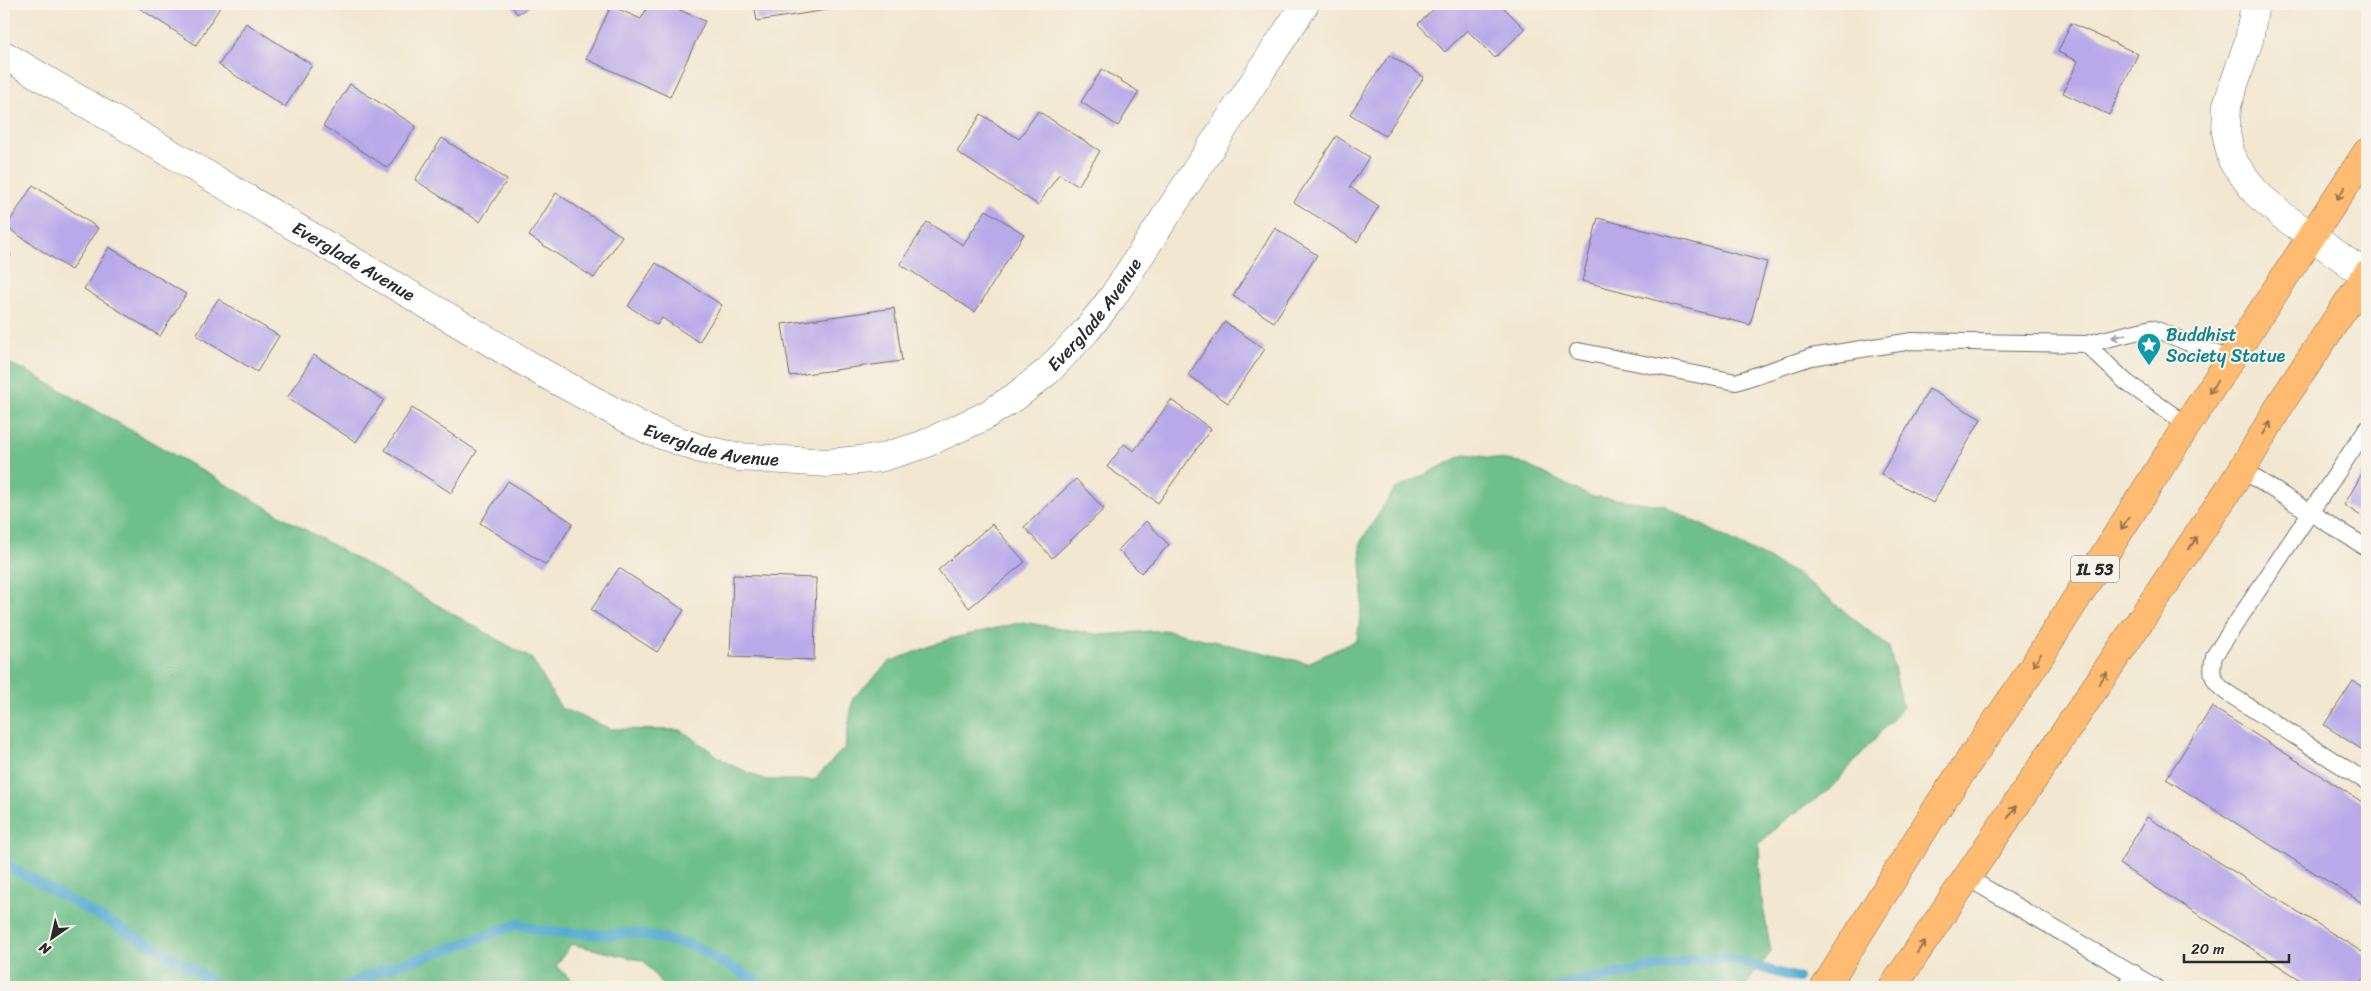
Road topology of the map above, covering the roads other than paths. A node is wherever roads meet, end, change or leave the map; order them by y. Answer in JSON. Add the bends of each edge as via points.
{"nodes":[{"id":1,"x":1305,"y":4,"type":"edge"},
{"id":2,"x":2256,"y":4,"type":"edge"},
{"id":3,"x":4,"y":55,"type":"edge"},
{"id":4,"x":2367,"y":152,"type":"edge"},
{"id":5,"x":2312,"y":237,"type":"junction"},
{"id":6,"x":2367,"y":274,"type":"edge"},
{"id":7,"x":2086,"y":344,"type":"junction"},
{"id":8,"x":1578,"y":351,"type":"dead end"},
{"id":9,"x":2231,"y":360,"type":"junction"},
{"id":10,"x":2188,"y":425,"type":"junction"},
{"id":11,"x":2367,"y":428,"type":"edge"},
{"id":12,"x":2242,"y":470,"type":"junction"},
{"id":13,"x":2309,"y":513,"type":"junction"},
{"id":14,"x":2367,"y":548,"type":"edge"},
{"id":15,"x":2367,"y":782,"type":"edge"},
{"id":16,"x":1968,"y":878,"type":"junction"},
{"id":17,"x":2130,"y":980,"type":"edge"},
{"id":18,"x":1825,"y":987,"type":"edge"},
{"id":19,"x":1894,"y":987,"type":"edge"},
{"id":20,"x":2155,"y":987,"type":"edge"}],
"edges":[{"from":1,"to":3,"type":"street","name":"Everglade Avenue","via":[[1112,298],[1048,371],[985,416],[922,445],[880,458],[828,463],[739,457],[702,449],[648,430],[543,373]]},
{"from":2,"to":5,"type":"street","via":[[2249,40],[2227,105],[2226,133],[2232,160],[2256,193]]},
{"from":4,"to":5,"type":"main road","number":"IL 53","one_way":true},
{"from":5,"to":6,"type":"street"},
{"from":5,"to":9,"type":"main road","number":"IL 53"},
{"from":12,"to":6,"type":"main road","one_way":true,"via":[[2283,400]]},
{"from":7,"to":8,"type":"lane","via":[[1912,341],[1811,357],[1736,382]]},
{"from":9,"to":7,"type":"lane","one_way":true,"via":[[2152,328]]},
{"from":7,"to":10,"type":"lane","via":[[2126,382]]},
{"from":9,"to":10,"type":"main road","number":"IL 53","one_way":true},
{"from":10,"to":18,"type":"main road","number":"IL 53","one_way":true,"via":[[2022,684],[1941,802]]},
{"from":11,"to":13,"type":"lane"},
{"from":12,"to":13,"type":"lane"},
{"from":16,"to":12,"type":"main road","one_way":true},
{"from":13,"to":14,"type":"lane"},
{"from":13,"to":15,"type":"lane","via":[[2214,656],[2211,670],[2215,684],[2226,692]]},
{"from":16,"to":17,"type":"lane"},
{"from":19,"to":16,"type":"main road","one_way":true},
{"from":17,"to":20,"type":"lane"}]}
